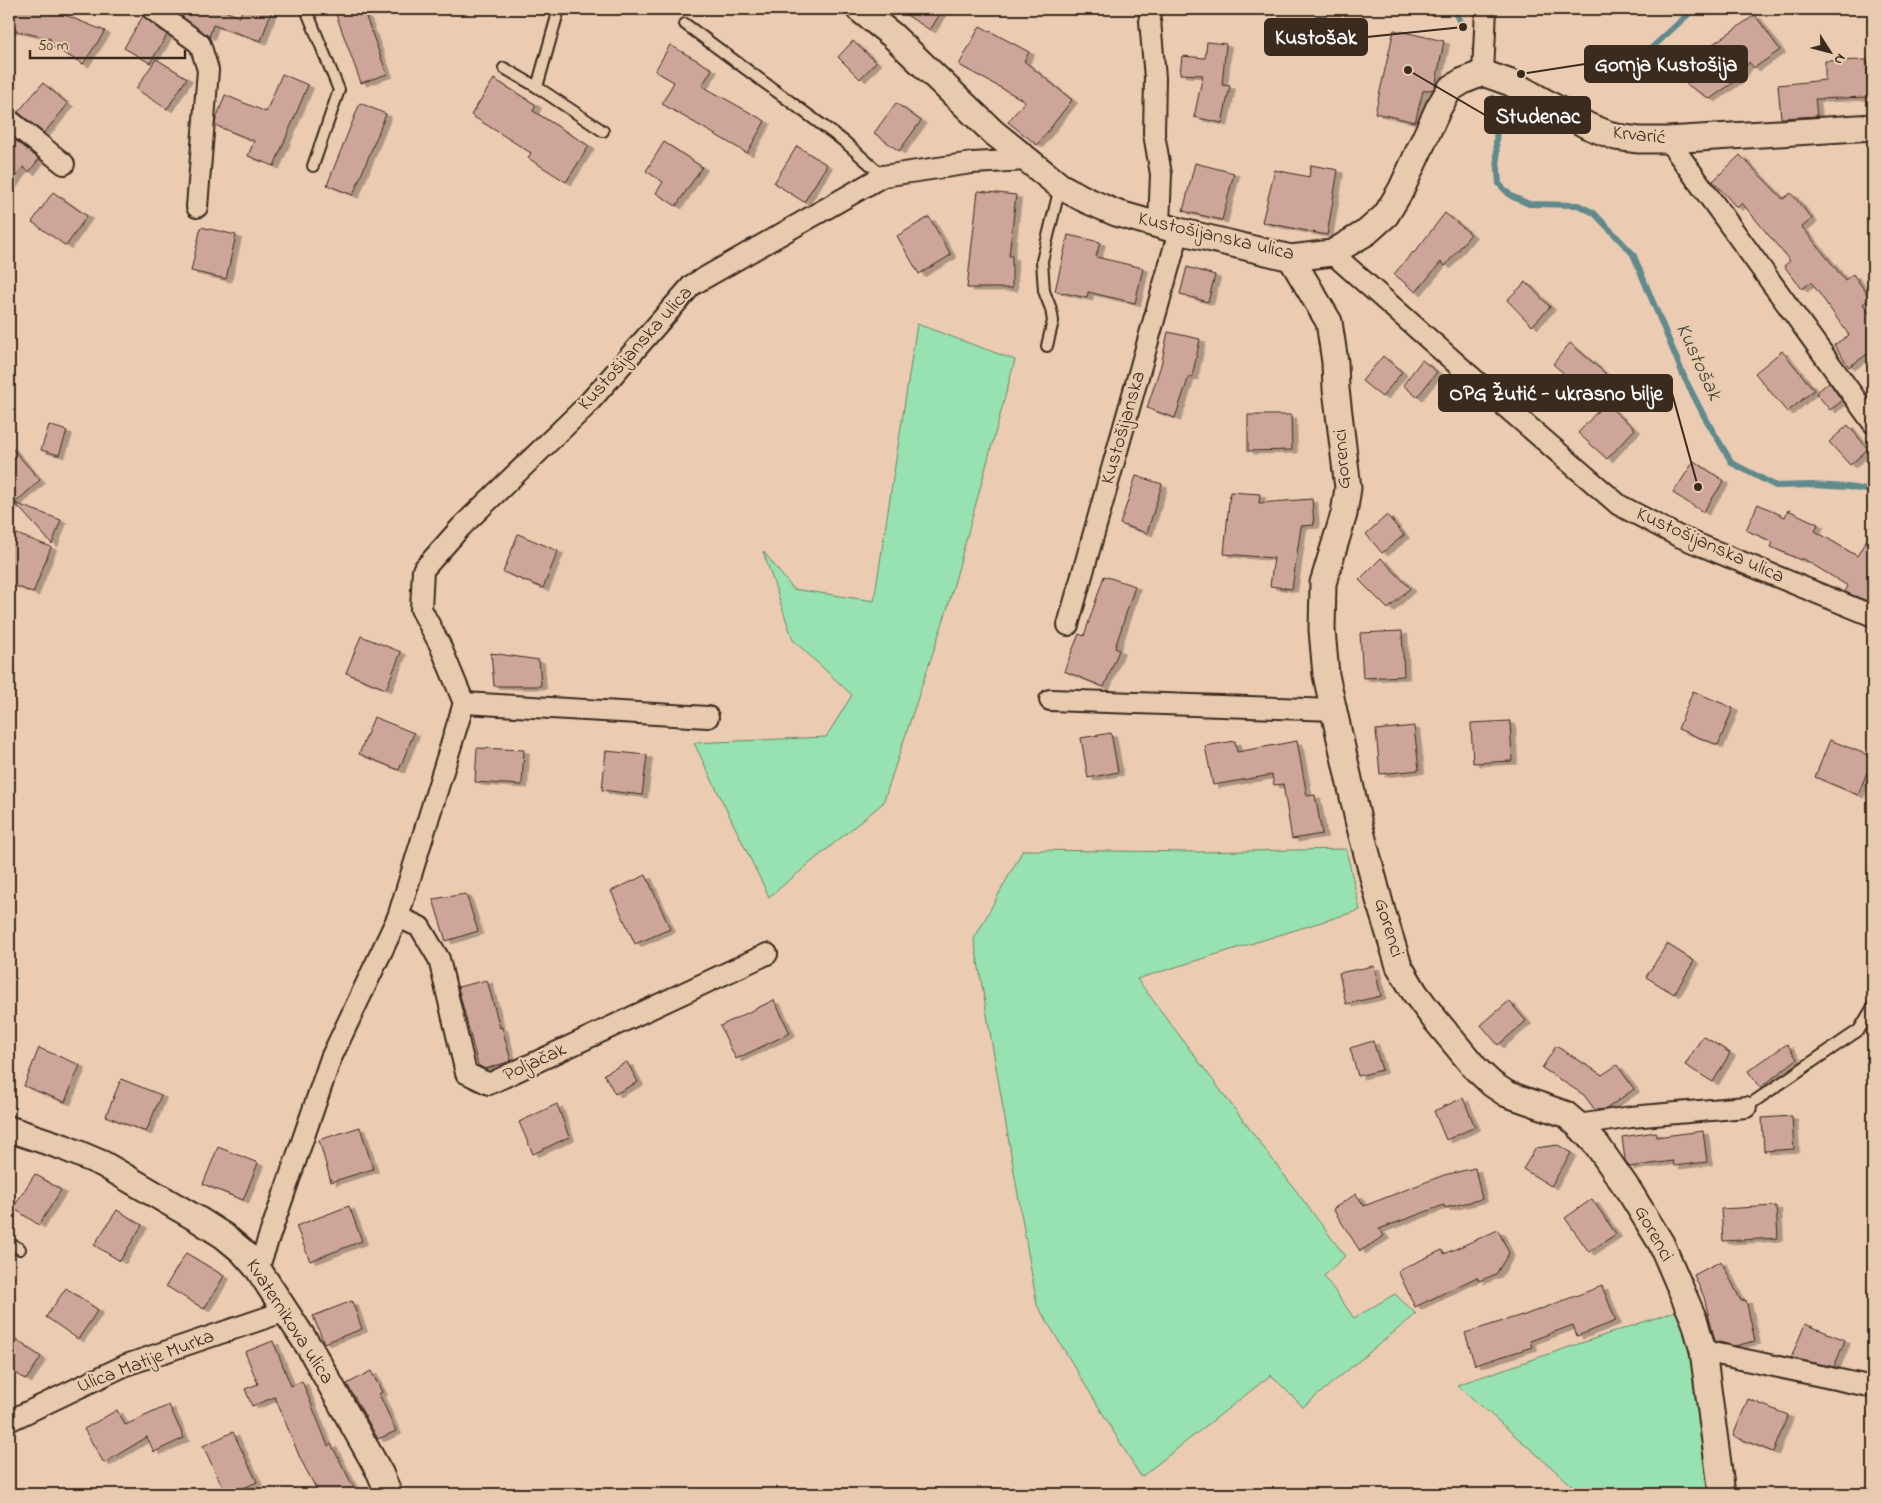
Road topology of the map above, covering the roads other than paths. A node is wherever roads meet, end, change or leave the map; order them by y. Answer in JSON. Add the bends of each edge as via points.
{"nodes":[{"id":1,"x":152,"y":9,"type":"edge"},
{"id":2,"x":306,"y":9,"type":"edge"},
{"id":3,"x":559,"y":9,"type":"edge"},
{"id":4,"x":860,"y":9,"type":"edge"},
{"id":5,"x":1149,"y":9,"type":"edge"},
{"id":6,"x":1486,"y":9,"type":"edge"},
{"id":7,"x":685,"y":24,"type":"dead end"},
{"id":8,"x":504,"y":68,"type":"dead end"},
{"id":9,"x":1482,"y":73,"type":"junction"},
{"id":10,"x":537,"y":87,"type":"junction"},
{"id":11,"x":9,"y":120,"type":"edge"},
{"id":12,"x":1873,"y":127,"type":"edge"},
{"id":13,"x":603,"y":131,"type":"dead end"},
{"id":14,"x":1668,"y":140,"type":"junction"},
{"id":15,"x":1027,"y":160,"type":"junction"},
{"id":16,"x":64,"y":164,"type":"dead end"},
{"id":17,"x":313,"y":166,"type":"dead end"},
{"id":18,"x":883,"y":176,"type":"junction"},
{"id":19,"x":1060,"y":186,"type":"junction"},
{"id":20,"x":197,"y":207,"type":"dead end"},
{"id":21,"x":1169,"y":228,"type":"junction"},
{"id":22,"x":1332,"y":253,"type":"junction"},
{"id":23,"x":1291,"y":258,"type":"junction"},
{"id":24,"x":1048,"y":346,"type":"dead end"},
{"id":25,"x":1873,"y":423,"type":"edge"},
{"id":26,"x":1873,"y":616,"type":"edge"},
{"id":27,"x":1068,"y":625,"type":"dead end"},
{"id":28,"x":1050,"y":700,"type":"dead end"},
{"id":29,"x":464,"y":704,"type":"junction"},
{"id":30,"x":1334,"y":710,"type":"junction"},
{"id":31,"x":708,"y":717,"type":"dead end"},
{"id":32,"x":398,"y":916,"type":"junction"},
{"id":33,"x":767,"y":954,"type":"dead end"},
{"id":34,"x":1873,"y":1007,"type":"edge"},
{"id":35,"x":1746,"y":1107,"type":"joint"},
{"id":36,"x":1578,"y":1125,"type":"junction"},
{"id":37,"x":10,"y":1132,"type":"edge"},
{"id":38,"x":9,"y":1243,"type":"edge"},
{"id":39,"x":20,"y":1249,"type":"dead end"},
{"id":40,"x":258,"y":1269,"type":"junction"},
{"id":41,"x":286,"y":1311,"type":"junction"},
{"id":42,"x":1703,"y":1351,"type":"junction"},
{"id":43,"x":1873,"y":1388,"type":"edge"},
{"id":44,"x":9,"y":1420,"type":"edge"},
{"id":45,"x":389,"y":1494,"type":"edge"},
{"id":46,"x":1722,"y":1494,"type":"edge"}],
"edges":[{"from":1,"to":20,"type":"street","via":[[200,44],[208,70]]},
{"from":2,"to":17,"type":"lane","via":[[339,90]]},
{"from":3,"to":10,"type":"lane"},
{"from":4,"to":15,"type":"street","name":"Kustošijanska ulica"},
{"from":5,"to":21,"type":"street","name":"Kustošijanska","via":[[1155,78],[1154,134]]},
{"from":6,"to":9,"type":"street"},
{"from":7,"to":18,"type":"lane","via":[[845,142]]},
{"from":8,"to":10,"type":"lane"},
{"from":9,"to":14,"type":"street","name":"Krvarić","via":[[1511,84],[1588,126],[1616,137]]},
{"from":9,"to":22,"type":"street","via":[[1450,89],[1386,215],[1368,232]]},
{"from":10,"to":13,"type":"lane"},
{"from":11,"to":16,"type":"street"},
{"from":12,"to":14,"type":"street","name":"Krvarić"},
{"from":14,"to":25,"type":"street"},
{"from":15,"to":18,"type":"street","name":"Kustošijanska ulica","via":[[972,163]]},
{"from":15,"to":19,"type":"street","name":"Kustošijanska ulica"},
{"from":18,"to":29,"type":"street","name":"Kustošijanska ulica","via":[[692,285],[585,407],[461,527],[423,570],[421,608]]},
{"from":19,"to":21,"type":"street","name":"Kustošijanska ulica","via":[[1116,213]]},
{"from":19,"to":24,"type":"lane","via":[[1042,261],[1044,291],[1053,321]]},
{"from":21,"to":23,"type":"street","name":"Kustošijanska ulica"},
{"from":21,"to":27,"type":"street","name":"Kustošijanska"},
{"from":22,"to":23,"type":"street","name":"Kustošijanska ulica"},
{"from":22,"to":26,"type":"street","name":"Kustošijanska ulica","via":[[1619,505],[1678,536]]},
{"from":23,"to":30,"type":"street","name":"Gorenci","via":[[1329,322],[1348,488],[1324,583],[1322,604],[1326,675]]},
{"from":28,"to":30,"type":"street"},
{"from":29,"to":31,"type":"street"},
{"from":29,"to":32,"type":"street"},
{"from":30,"to":36,"type":"street","name":"Gorenci","via":[[1373,879],[1400,966],[1415,993],[1476,1069],[1492,1084],[1507,1094],[1565,1114]]},
{"from":32,"to":33,"type":"street","name":"Poljačak","via":[[420,927],[439,960],[466,1073],[489,1084]]},
{"from":32,"to":40,"type":"street","via":[[331,1058]]},
{"from":34,"to":35,"type":"lane","via":[[1859,1030]]},
{"from":35,"to":36,"type":"street"},
{"from":36,"to":42,"type":"street","name":"Gorenci","via":[[1597,1145],[1661,1243],[1695,1322]]},
{"from":37,"to":40,"type":"street","name":"Kvaternikova ulica","via":[[62,1146],[138,1183],[224,1236]]},
{"from":38,"to":39,"type":"lane"},
{"from":40,"to":41,"type":"street","name":"Kvaternikova ulica"},
{"from":41,"to":44,"type":"street","name":"Ulica Matije Murka","via":[[126,1365]]},
{"from":41,"to":45,"type":"street","name":"Kvaternikova ulica","via":[[376,1465]]},
{"from":42,"to":43,"type":"street"},
{"from":42,"to":46,"type":"street","name":"Gorenci"}]}
